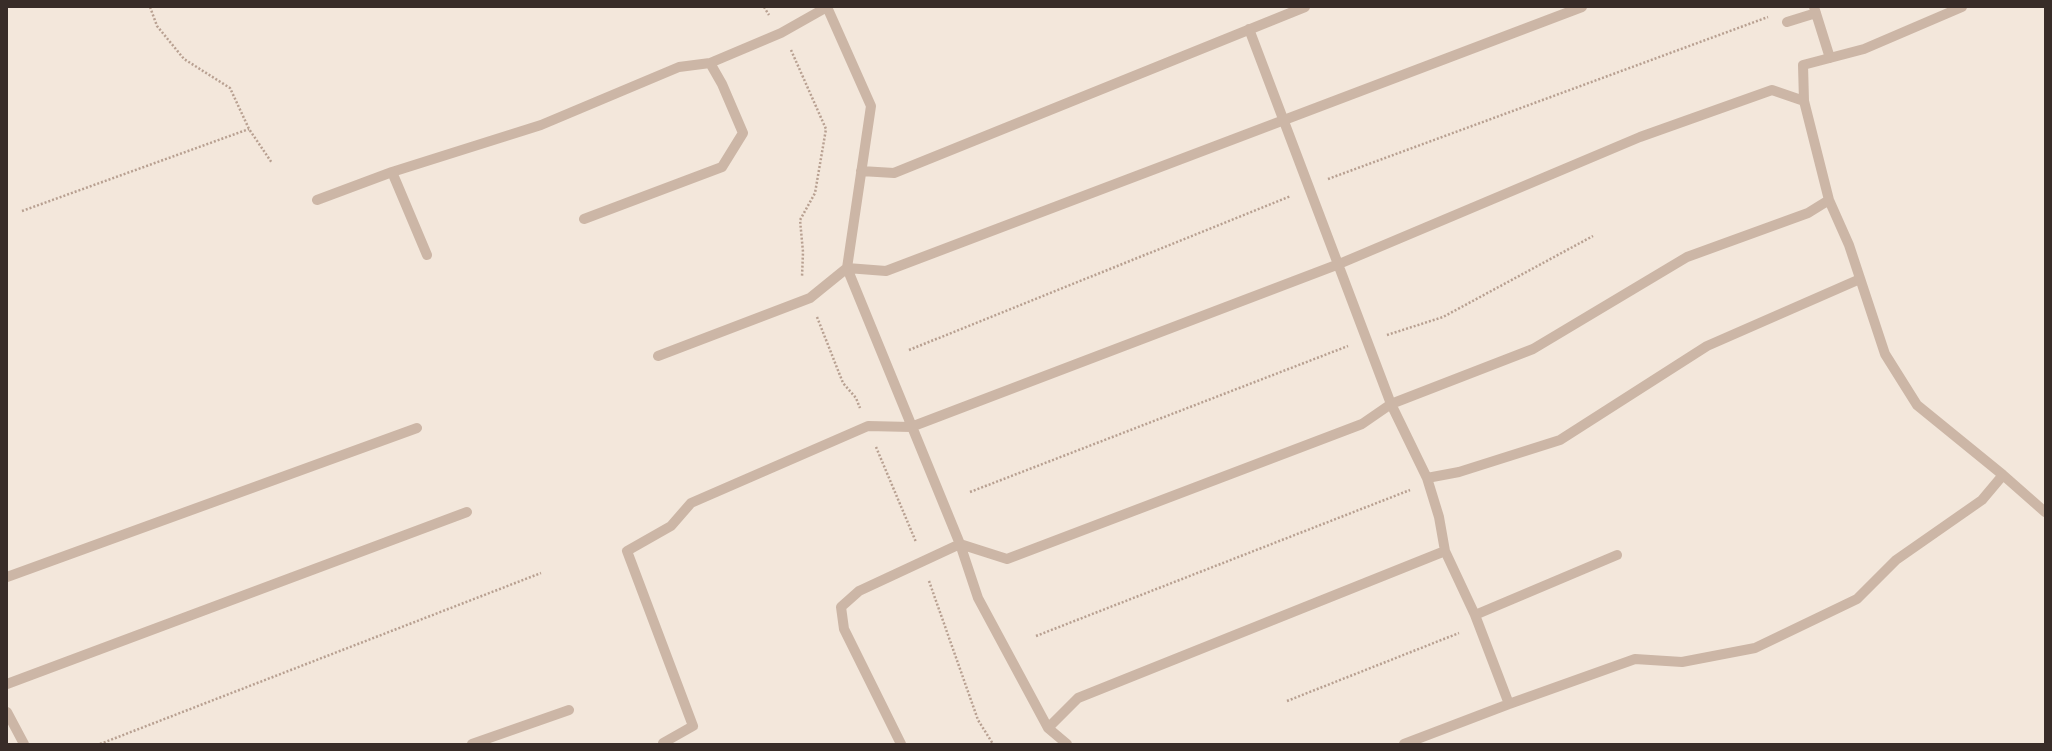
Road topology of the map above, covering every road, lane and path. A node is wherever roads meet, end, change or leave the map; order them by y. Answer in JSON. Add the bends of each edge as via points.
{"nodes":[{"id":1,"x":150,"y":7,"type":"edge"},
{"id":2,"x":764,"y":7,"type":"edge"},
{"id":3,"x":827,"y":7,"type":"edge"},
{"id":4,"x":1305,"y":7,"type":"edge"},
{"id":5,"x":1582,"y":7,"type":"edge"},
{"id":6,"x":1962,"y":7,"type":"edge"},
{"id":7,"x":1815,"y":10,"type":"edge"},
{"id":8,"x":1787,"y":22,"type":"joint"},
{"id":9,"x":1249,"y":30,"type":"junction"},
{"id":10,"x":781,"y":33,"type":"junction"},
{"id":11,"x":1830,"y":58,"type":"junction"},
{"id":12,"x":710,"y":63,"type":"junction"},
{"id":13,"x":1804,"y":101,"type":"junction"},
{"id":14,"x":1283,"y":120,"type":"junction"},
{"id":15,"x":249,"y":129,"type":"junction"},
{"id":16,"x":272,"y":163,"type":"dead end"},
{"id":17,"x":861,"y":171,"type":"junction"},
{"id":18,"x":392,"y":172,"type":"junction"},
{"id":19,"x":1309,"y":188,"type":"junction"},
{"id":20,"x":317,"y":200,"type":"dead end"},
{"id":21,"x":1829,"y":200,"type":"junction"},
{"id":22,"x":22,"y":211,"type":"dead end"},
{"id":23,"x":584,"y":219,"type":"dead end"},
{"id":24,"x":1593,"y":236,"type":"dead end"},
{"id":25,"x":427,"y":255,"type":"dead end"},
{"id":26,"x":1339,"y":264,"type":"junction"},
{"id":27,"x":847,"y":268,"type":"junction"},
{"id":28,"x":1860,"y":279,"type":"junction"},
{"id":29,"x":810,"y":298,"type":"junction"},
{"id":30,"x":1367,"y":339,"type":"junction"},
{"id":31,"x":909,"y":350,"type":"dead end"},
{"id":32,"x":658,"y":356,"type":"dead end"},
{"id":33,"x":1391,"y":404,"type":"junction"},
{"id":34,"x":868,"y":426,"type":"junction"},
{"id":35,"x":911,"y":427,"type":"junction"},
{"id":36,"x":417,"y":428,"type":"dead end"},
{"id":37,"x":2003,"y":475,"type":"junction"},
{"id":38,"x":1427,"y":478,"type":"junction"},
{"id":39,"x":970,"y":492,"type":"dead end"},
{"id":40,"x":467,"y":512,"type":"dead end"},
{"id":41,"x":2045,"y":512,"type":"edge"},
{"id":42,"x":960,"y":544,"type":"junction"},
{"id":43,"x":1445,"y":551,"type":"junction"},
{"id":44,"x":1617,"y":555,"type":"dead end"},
{"id":45,"x":922,"y":562,"type":"junction"},
{"id":46,"x":541,"y":573,"type":"dead end"},
{"id":47,"x":7,"y":577,"type":"edge"},
{"id":48,"x":1475,"y":615,"type":"junction"},
{"id":49,"x":1036,"y":636,"type":"dead end"},
{"id":50,"x":7,"y":684,"type":"edge"},
{"id":51,"x":1286,"y":701,"type":"dead end"},
{"id":52,"x":1509,"y":704,"type":"junction"},
{"id":53,"x":569,"y":710,"type":"dead end"},
{"id":54,"x":7,"y":712,"type":"edge"},
{"id":55,"x":1048,"y":728,"type":"junction"},
{"id":56,"x":663,"y":743,"type":"edge"},
{"id":57,"x":24,"y":744,"type":"edge"},
{"id":58,"x":100,"y":744,"type":"edge"},
{"id":59,"x":472,"y":744,"type":"edge"},
{"id":60,"x":901,"y":744,"type":"edge"},
{"id":61,"x":993,"y":744,"type":"edge"},
{"id":62,"x":1067,"y":744,"type":"edge"},
{"id":63,"x":1404,"y":744,"type":"edge"}],
"edges":[{"from":1,"to":15,"type":"path","via":[[157,26],[184,59],[230,88]]},
{"from":2,"to":10,"type":"path"},
{"from":3,"to":10,"type":"street"},
{"from":3,"to":17,"type":"street","via":[[871,106]]},
{"from":4,"to":9,"type":"street"},
{"from":5,"to":14,"type":"street"},
{"from":6,"to":11,"type":"street","via":[[1864,49]]},
{"from":7,"to":8,"type":"street"},
{"from":7,"to":11,"type":"street"},
{"from":8,"to":19,"type":"path","via":[[1783,11],[1330,178]]},
{"from":9,"to":14,"type":"street"},
{"from":9,"to":17,"type":"street","via":[[894,174]]},
{"from":10,"to":12,"type":"street"},
{"from":10,"to":29,"type":"path","via":[[796,57],[826,129],[815,193],[800,220],[802,274]]},
{"from":11,"to":13,"type":"street","via":[[1803,65]]},
{"from":12,"to":18,"type":"street","via":[[679,67],[541,125]]},
{"from":12,"to":23,"type":"street","via":[[743,133],[722,167]]},
{"from":13,"to":21,"type":"street"},
{"from":13,"to":26,"type":"street","via":[[1772,90],[1640,137]]},
{"from":14,"to":19,"type":"street"},
{"from":14,"to":27,"type":"street","via":[[886,271]]},
{"from":15,"to":16,"type":"path"},
{"from":15,"to":22,"type":"path"},
{"from":17,"to":27,"type":"street"},
{"from":18,"to":20,"type":"street"},
{"from":18,"to":25,"type":"street"},
{"from":19,"to":26,"type":"street"},
{"from":19,"to":31,"type":"path"},
{"from":21,"to":28,"type":"street","via":[[1849,245]]},
{"from":21,"to":33,"type":"street","via":[[1808,213],[1687,257],[1533,349]]},
{"from":24,"to":30,"type":"path","via":[[1443,317],[1389,335]]},
{"from":26,"to":30,"type":"street"},
{"from":26,"to":35,"type":"street"},
{"from":27,"to":29,"type":"street"},
{"from":27,"to":35,"type":"street"},
{"from":28,"to":37,"type":"street","via":[[1885,354],[1917,405]]},
{"from":28,"to":38,"type":"street","via":[[1707,346],[1560,440],[1459,472]]},
{"from":29,"to":32,"type":"street"},
{"from":29,"to":34,"type":"path","via":[[843,383],[856,398]]},
{"from":30,"to":33,"type":"street"},
{"from":30,"to":39,"type":"path"},
{"from":33,"to":38,"type":"street"},
{"from":33,"to":42,"type":"street","via":[[1362,424],[1008,559]]},
{"from":34,"to":35,"type":"street"},
{"from":34,"to":45,"type":"path"},
{"from":34,"to":56,"type":"street","via":[[691,503],[671,526],[626,551],[693,726]]},
{"from":35,"to":42,"type":"street"},
{"from":36,"to":47,"type":"street"},
{"from":37,"to":41,"type":"street"},
{"from":37,"to":52,"type":"street","via":[[1982,500],[1896,560],[1857,599],[1755,648],[1682,662],[1635,659]]},
{"from":38,"to":43,"type":"street"},
{"from":38,"to":49,"type":"path","via":[[1411,489]]},
{"from":40,"to":50,"type":"street"},
{"from":42,"to":45,"type":"street"},
{"from":42,"to":55,"type":"street","via":[[978,598]]},
{"from":43,"to":48,"type":"street"},
{"from":43,"to":55,"type":"street","via":[[1078,698]]},
{"from":44,"to":48,"type":"street"},
{"from":45,"to":60,"type":"street","via":[[859,591],[841,607],[844,629]]},
{"from":45,"to":61,"type":"path","via":[[978,720]]},
{"from":46,"to":58,"type":"path"},
{"from":48,"to":51,"type":"path","via":[[1460,633]]},
{"from":48,"to":52,"type":"street"},
{"from":52,"to":63,"type":"street"},
{"from":53,"to":59,"type":"street"},
{"from":54,"to":57,"type":"street"},
{"from":55,"to":62,"type":"street"}]}
